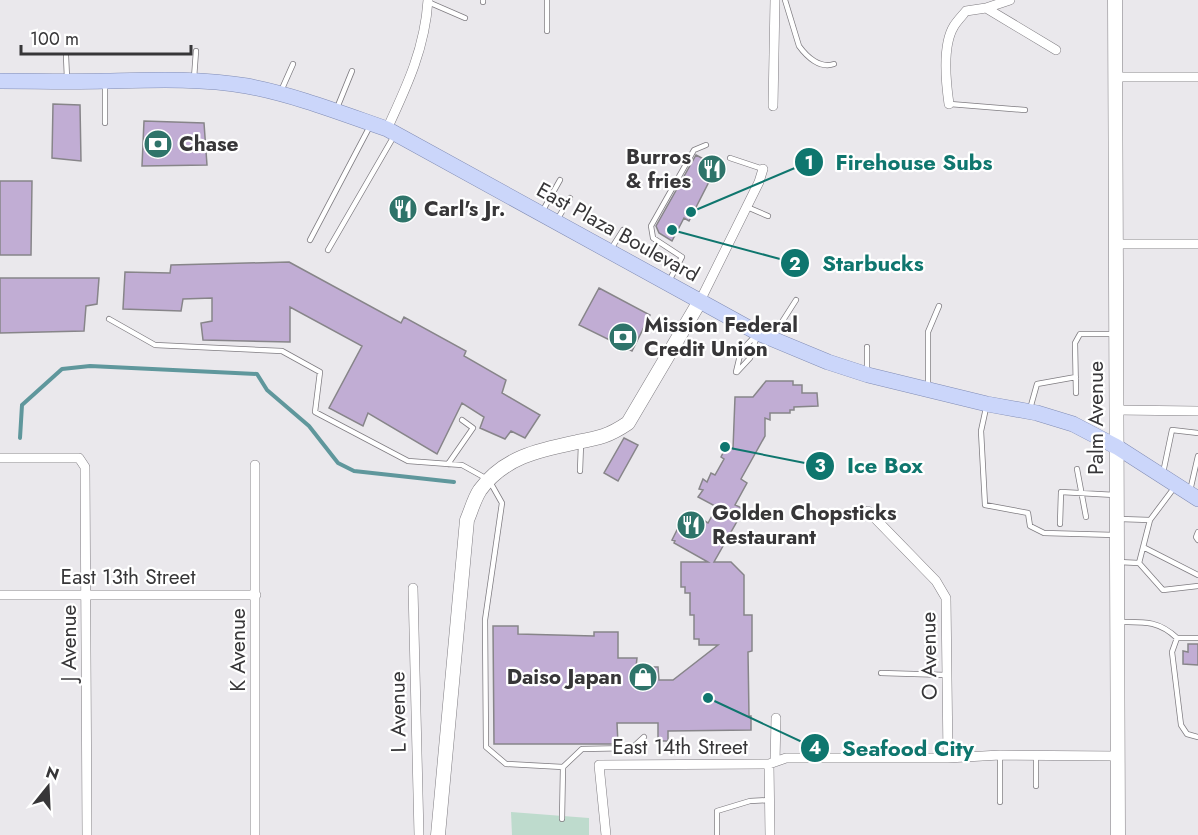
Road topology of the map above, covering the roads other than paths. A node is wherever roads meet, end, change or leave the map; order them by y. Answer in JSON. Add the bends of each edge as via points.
{"nodes":[{"id":1,"x":547,"y":0,"type":"edge"},
{"id":2,"x":775,"y":0,"type":"edge"},
{"id":3,"x":785,"y":0,"type":"edge"},
{"id":4,"x":1010,"y":0,"type":"edge"},
{"id":5,"x":1116,"y":0,"type":"edge"},
{"id":6,"x":428,"y":1,"type":"edge"},
{"id":7,"x":986,"y":8,"type":"junction"},
{"id":8,"x":465,"y":18,"type":"dead end"},
{"id":9,"x":547,"y":31,"type":"dead end"},
{"id":10,"x":1056,"y":50,"type":"dead end"},
{"id":11,"x":196,"y":51,"type":"dead end"},
{"id":12,"x":66,"y":56,"type":"dead end"},
{"id":13,"x":293,"y":64,"type":"dead end"},
{"id":14,"x":834,"y":64,"type":"dead end"},
{"id":15,"x":352,"y":71,"type":"dead end"},
{"id":16,"x":1115,"y":77,"type":"junction"},
{"id":17,"x":1198,"y":77,"type":"edge"},
{"id":18,"x":194,"y":80,"type":"junction"},
{"id":19,"x":0,"y":81,"type":"edge"},
{"id":20,"x":67,"y":81,"type":"junction"},
{"id":21,"x":105,"y":81,"type":"junction"},
{"id":22,"x":280,"y":94,"type":"junction"},
{"id":23,"x":949,"y":104,"type":"joint"},
{"id":24,"x":773,"y":106,"type":"dead end"},
{"id":25,"x":1025,"y":110,"type":"dead end"},
{"id":26,"x":336,"y":111,"type":"junction"},
{"id":27,"x":105,"y":123,"type":"dead end"},
{"id":28,"x":372,"y":124,"type":"junction"},
{"id":29,"x":391,"y":131,"type":"junction"},
{"id":30,"x":706,"y":145,"type":"dead end"},
{"id":31,"x":730,"y":158,"type":"dead end"},
{"id":32,"x":763,"y":169,"type":"joint"},
{"id":33,"x":560,"y":180,"type":"dead end"},
{"id":34,"x":570,"y":198,"type":"dead end"},
{"id":35,"x":747,"y":207,"type":"junction"},
{"id":36,"x":541,"y":214,"type":"junction"},
{"id":37,"x":768,"y":216,"type":"dead end"},
{"id":38,"x":556,"y":222,"type":"junction"},
{"id":39,"x":623,"y":230,"type":"dead end"},
{"id":40,"x":310,"y":240,"type":"dead end"},
{"id":41,"x":1117,"y":244,"type":"junction"},
{"id":42,"x":1198,"y":244,"type":"edge"},
{"id":43,"x":328,"y":250,"type":"dead end"},
{"id":44,"x":610,"y":252,"type":"junction"},
{"id":45,"x":668,"y":284,"type":"junction"},
{"id":46,"x":796,"y":300,"type":"dead end"},
{"id":47,"x":700,"y":301,"type":"junction"},
{"id":48,"x":939,"y":306,"type":"dead end"},
{"id":49,"x":109,"y":319,"type":"dead end"},
{"id":50,"x":1116,"y":334,"type":"junction"},
{"id":51,"x":765,"y":336,"type":"junction"},
{"id":52,"x":867,"y":347,"type":"dead end"},
{"id":53,"x":867,"y":375,"type":"junction"},
{"id":54,"x":1076,"y":377,"type":"junction"},
{"id":55,"x":928,"y":390,"type":"junction"},
{"id":56,"x":1076,"y":393,"type":"dead end"},
{"id":57,"x":987,"y":404,"type":"junction"},
{"id":58,"x":1116,"y":410,"type":"junction"},
{"id":59,"x":1198,"y":411,"type":"edge"},
{"id":60,"x":1029,"y":412,"type":"junction"},
{"id":61,"x":462,"y":420,"type":"dead end"},
{"id":62,"x":1198,"y":433,"type":"edge"},
{"id":63,"x":581,"y":442,"type":"junction"},
{"id":64,"x":1117,"y":447,"type":"junction"},
{"id":65,"x":1198,"y":456,"type":"edge"},
{"id":66,"x":0,"y":458,"type":"edge"},
{"id":67,"x":448,"y":464,"type":"junction"},
{"id":68,"x":255,"y":465,"type":"dead end"},
{"id":69,"x":1077,"y":470,"type":"dead end"},
{"id":70,"x":580,"y":471,"type":"dead end"},
{"id":71,"x":1162,"y":476,"type":"junction"},
{"id":72,"x":489,"y":480,"type":"junction"},
{"id":73,"x":1083,"y":493,"type":"junction"},
{"id":74,"x":1188,"y":493,"type":"edge"},
{"id":75,"x":1117,"y":495,"type":"junction"},
{"id":76,"x":868,"y":511,"type":"dead end"},
{"id":77,"x":1086,"y":517,"type":"dead end"},
{"id":78,"x":1118,"y":519,"type":"junction"},
{"id":79,"x":1150,"y":520,"type":"junction"},
{"id":80,"x":1060,"y":524,"type":"dead end"},
{"id":81,"x":1198,"y":532,"type":"edge"},
{"id":82,"x":1118,"y":535,"type":"junction"},
{"id":83,"x":1198,"y":540,"type":"edge"},
{"id":84,"x":1143,"y":547,"type":"junction"},
{"id":85,"x":1118,"y":562,"type":"junction"},
{"id":86,"x":1139,"y":563,"type":"junction"},
{"id":87,"x":1198,"y":574,"type":"edge"},
{"id":88,"x":1198,"y":586,"type":"edge"},
{"id":89,"x":413,"y":588,"type":"dead end"},
{"id":90,"x":87,"y":594,"type":"junction"},
{"id":91,"x":0,"y":595,"type":"edge"},
{"id":92,"x":256,"y":595,"type":"junction"},
{"id":93,"x":1119,"y":622,"type":"junction"},
{"id":94,"x":1177,"y":638,"type":"junction"},
{"id":95,"x":1198,"y":638,"type":"edge"},
{"id":96,"x":880,"y":673,"type":"dead end"},
{"id":97,"x":947,"y":675,"type":"junction"},
{"id":98,"x":776,"y":718,"type":"dead end"},
{"id":99,"x":644,"y":737,"type":"dead end"},
{"id":100,"x":1198,"y":737,"type":"edge"},
{"id":101,"x":1000,"y":755,"type":"junction"},
{"id":102,"x":1036,"y":755,"type":"junction"},
{"id":103,"x":1119,"y":756,"type":"junction"},
{"id":104,"x":948,"y":758,"type":"junction"},
{"id":105,"x":772,"y":763,"type":"junction"},
{"id":106,"x":562,"y":767,"type":"junction"},
{"id":107,"x":1036,"y":786,"type":"dead end"},
{"id":108,"x":770,"y":800,"type":"junction"},
{"id":109,"x":1000,"y":802,"type":"dead end"},
{"id":110,"x":562,"y":819,"type":"dead end"},
{"id":111,"x":87,"y":835,"type":"edge"},
{"id":112,"x":255,"y":835,"type":"edge"},
{"id":113,"x":419,"y":835,"type":"edge"},
{"id":114,"x":438,"y":835,"type":"edge"},
{"id":115,"x":606,"y":835,"type":"edge"},
{"id":116,"x":717,"y":835,"type":"edge"},
{"id":117,"x":770,"y":835,"type":"edge"},
{"id":118,"x":1118,"y":835,"type":"edge"}],
"edges":[{"from":1,"to":9,"type":"lane"},
{"from":2,"to":24,"type":"street"},
{"from":3,"to":14,"type":"lane","via":[[799,46],[812,61]]},
{"from":4,"to":7,"type":"street"},
{"from":5,"to":16,"type":"street","name":"Palm Avenue"},
{"from":6,"to":8,"type":"lane"},
{"from":6,"to":29,"type":"street","via":[[422,44]]},
{"from":7,"to":10,"type":"street"},
{"from":7,"to":23,"type":"street","via":[[966,11],[953,27],[948,41]]},
{"from":11,"to":18,"type":"lane"},
{"from":12,"to":20,"type":"lane"},
{"from":13,"to":22,"type":"lane"},
{"from":15,"to":26,"type":"lane"},
{"from":16,"to":17,"type":"street"},
{"from":16,"to":41,"type":"street","name":"Palm Avenue"},
{"from":18,"to":21,"type":"main road","name":"East Plaza Boulevard"},
{"from":18,"to":22,"type":"main road","name":"East Plaza Boulevard"},
{"from":19,"to":20,"type":"main road","name":"East Plaza Boulevard"},
{"from":20,"to":21,"type":"main road","name":"East Plaza Boulevard"},
{"from":21,"to":27,"type":"lane"},
{"from":22,"to":26,"type":"main road","name":"East Plaza Boulevard"},
{"from":23,"to":25,"type":"lane"},
{"from":26,"to":28,"type":"main road","name":"East Plaza Boulevard"},
{"from":28,"to":29,"type":"main road","name":"East Plaza Boulevard"},
{"from":28,"to":40,"type":"lane"},
{"from":29,"to":36,"type":"main road","name":"East Plaza Boulevard"},
{"from":29,"to":43,"type":"lane"},
{"from":30,"to":45,"type":"lane","via":[[694,150],[651,226],[653,238],[682,257]]},
{"from":31,"to":32,"type":"lane"},
{"from":32,"to":35,"type":"street"},
{"from":33,"to":36,"type":"lane"},
{"from":34,"to":38,"type":"lane"},
{"from":35,"to":37,"type":"lane"},
{"from":35,"to":47,"type":"street"},
{"from":36,"to":38,"type":"main road","name":"East Plaza Boulevard"},
{"from":38,"to":44,"type":"main road","name":"East Plaza Boulevard"},
{"from":39,"to":44,"type":"lane"},
{"from":41,"to":42,"type":"street"},
{"from":41,"to":50,"type":"street","name":"Palm Avenue"},
{"from":44,"to":45,"type":"main road","name":"East Plaza Boulevard"},
{"from":45,"to":47,"type":"main road","name":"East Plaza Boulevard"},
{"from":46,"to":51,"type":"lane"},
{"from":47,"to":51,"type":"main road","name":"East Plaza Boulevard"},
{"from":47,"to":63,"type":"street","via":[[628,423],[611,435]]},
{"from":48,"to":55,"type":"lane","via":[[928,332]]},
{"from":49,"to":67,"type":"lane","via":[[154,345],[282,351],[320,372],[315,412],[408,461]]},
{"from":50,"to":54,"type":"lane","via":[[1080,334],[1075,343]]},
{"from":50,"to":58,"type":"street","name":"Palm Avenue"},
{"from":51,"to":51,"type":"lane","via":[[741,351],[736,372],[750,358]]},
{"from":51,"to":53,"type":"main road","name":"East Plaza Boulevard"},
{"from":52,"to":53,"type":"lane"},
{"from":53,"to":55,"type":"main road","name":"East Plaza Boulevard"},
{"from":54,"to":56,"type":"lane"},
{"from":54,"to":60,"type":"lane","via":[[1037,384]]},
{"from":55,"to":57,"type":"main road","name":"East Plaza Boulevard"},
{"from":57,"to":60,"type":"main road","name":"East Plaza Boulevard"},
{"from":57,"to":82,"type":"lane","via":[[981,431],[985,505],[1028,513],[1030,526],[1044,533]]},
{"from":58,"to":59,"type":"street"},
{"from":58,"to":64,"type":"street","name":"Palm Avenue"},
{"from":60,"to":64,"type":"main road","name":"East Plaza Boulevard","via":[[1073,424]]},
{"from":61,"to":67,"type":"lane","via":[[473,428]]},
{"from":62,"to":71,"type":"lane","via":[[1172,430]]},
{"from":63,"to":70,"type":"lane"},
{"from":63,"to":72,"type":"street","via":[[538,450],[512,460]]},
{"from":64,"to":71,"type":"main road","name":"East Plaza Boulevard"},
{"from":64,"to":75,"type":"street","name":"Palm Avenue"},
{"from":65,"to":74,"type":"lane"},
{"from":66,"to":90,"type":"street","name":"J Avenue","via":[[79,458],[85,467]]},
{"from":67,"to":72,"type":"lane","via":[[462,465]]},
{"from":68,"to":92,"type":"street","name":"K Avenue"},
{"from":69,"to":73,"type":"lane"},
{"from":71,"to":74,"type":"main road","name":"East Plaza Boulevard"},
{"from":72,"to":106,"type":"lane","via":[[502,503],[485,620],[486,747],[506,764]]},
{"from":72,"to":114,"type":"street","via":[[467,520]]},
{"from":73,"to":75,"type":"lane"},
{"from":73,"to":77,"type":"lane"},
{"from":73,"to":80,"type":"lane","via":[[1061,492]]},
{"from":74,"to":79,"type":"lane"},
{"from":75,"to":78,"type":"street","name":"Palm Avenue"},
{"from":76,"to":97,"type":"street","name":"O Avenue","via":[[936,581],[946,598]]},
{"from":78,"to":79,"type":"lane"},
{"from":78,"to":82,"type":"street","name":"Palm Avenue"},
{"from":79,"to":84,"type":"lane"},
{"from":81,"to":83,"type":"lane"},
{"from":82,"to":85,"type":"street","name":"Palm Avenue"},
{"from":84,"to":86,"type":"lane"},
{"from":84,"to":87,"type":"lane"},
{"from":85,"to":86,"type":"lane"},
{"from":85,"to":93,"type":"street","name":"Palm Avenue"},
{"from":86,"to":88,"type":"lane","via":[[1163,590]]},
{"from":89,"to":113,"type":"street","name":"L Avenue"},
{"from":90,"to":91,"type":"street","name":"East 13th Street"},
{"from":90,"to":92,"type":"street","name":"East 13th Street"},
{"from":90,"to":111,"type":"street","name":"J Avenue"},
{"from":92,"to":112,"type":"street","name":"K Avenue"},
{"from":93,"to":94,"type":"lane","via":[[1160,625]]},
{"from":93,"to":103,"type":"street","name":"Palm Avenue"},
{"from":94,"to":95,"type":"lane"},
{"from":94,"to":100,"type":"lane","via":[[1172,652],[1181,725],[1186,734]]},
{"from":96,"to":97,"type":"lane"},
{"from":97,"to":104,"type":"street","name":"O Avenue"},
{"from":98,"to":105,"type":"street"},
{"from":99,"to":106,"type":"lane","via":[[632,748],[582,749]]},
{"from":101,"to":102,"type":"street","name":"East 14th Street"},
{"from":101,"to":104,"type":"street","name":"East 14th Street"},
{"from":101,"to":109,"type":"lane"},
{"from":102,"to":103,"type":"street","name":"East 14th Street"},
{"from":102,"to":107,"type":"lane"},
{"from":103,"to":118,"type":"street","name":"Palm Avenue"},
{"from":104,"to":105,"type":"street","name":"East 14th Street","via":[[786,758]]},
{"from":105,"to":108,"type":"street"},
{"from":105,"to":115,"type":"street","name":"East 14th Street","via":[[599,765]]},
{"from":106,"to":110,"type":"lane"},
{"from":108,"to":116,"type":"lane","via":[[750,801],[717,811]]},
{"from":108,"to":117,"type":"street"}]}
